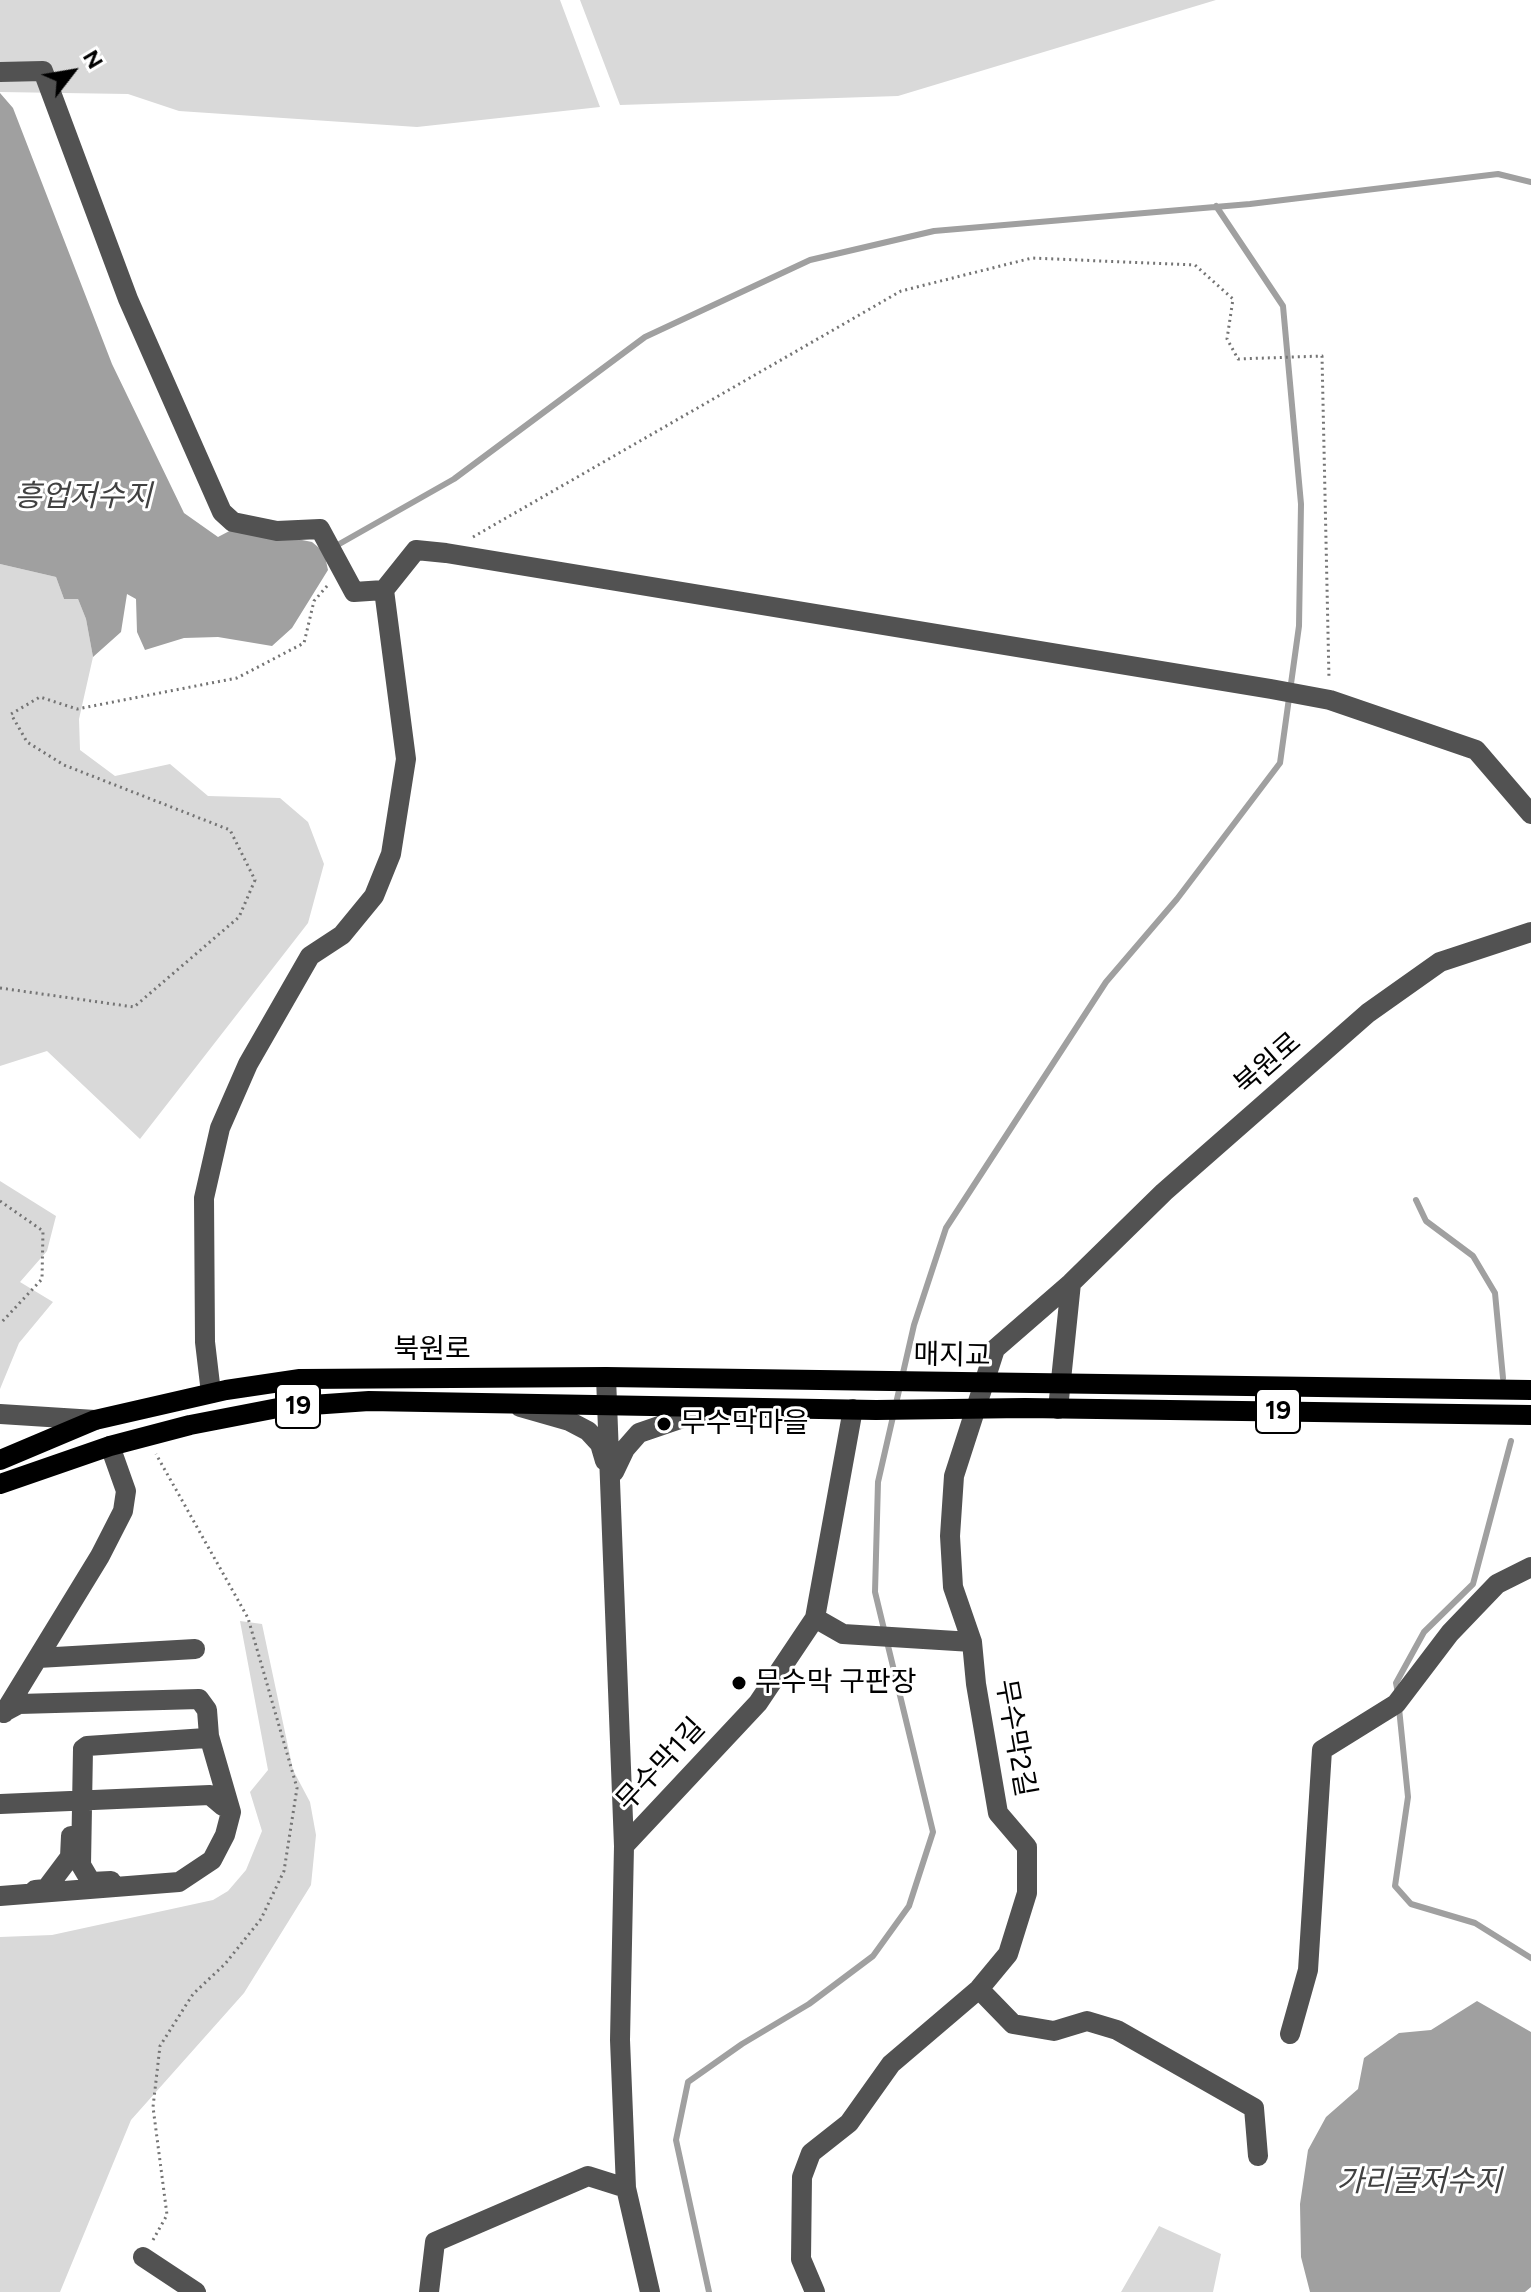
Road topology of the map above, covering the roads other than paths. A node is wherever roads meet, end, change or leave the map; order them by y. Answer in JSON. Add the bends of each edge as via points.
{"nodes":[{"id":1,"x":0,"y":72,"type":"edge"},
{"id":2,"x":384,"y":590,"type":"junction"},
{"id":3,"x":1531,"y":814,"type":"edge"},
{"id":4,"x":1531,"y":932,"type":"edge"},
{"id":5,"x":1071,"y":1283,"type":"junction"},
{"id":6,"x":606,"y":1377,"type":"junction"},
{"id":7,"x":876,"y":1382,"type":"joint"},
{"id":8,"x":1059,"y":1385,"type":"junction"},
{"id":9,"x":1531,"y":1390,"type":"edge"},
{"id":10,"x":211,"y":1393,"type":"junction"},
{"id":11,"x":510,"y":1404,"type":"junction"},
{"id":12,"x":608,"y":1404,"type":"junction"},
{"id":13,"x":719,"y":1405,"type":"junction"},
{"id":14,"x":853,"y":1409,"type":"junction"},
{"id":15,"x":1058,"y":1409,"type":"junction"},
{"id":16,"x":876,"y":1410,"type":"joint"},
{"id":17,"x":0,"y":1414,"type":"edge"},
{"id":18,"x":1531,"y":1415,"type":"edge"},
{"id":19,"x":95,"y":1420,"type":"junction"},
{"id":20,"x":110,"y":1446,"type":"junction"},
{"id":21,"x":0,"y":1460,"type":"edge"},
{"id":22,"x":612,"y":1480,"type":"junction"},
{"id":23,"x":0,"y":1484,"type":"edge"},
{"id":24,"x":1531,"y":1567,"type":"edge"},
{"id":25,"x":815,"y":1618,"type":"junction"},
{"id":26,"x":972,"y":1642,"type":"junction"},
{"id":27,"x":195,"y":1649,"type":"dead end"},
{"id":28,"x":38,"y":1658,"type":"junction"},
{"id":29,"x":3,"y":1715,"type":"edge"},
{"id":30,"x":205,"y":1734,"type":"junction"},
{"id":31,"x":0,"y":1795,"type":"edge"},
{"id":32,"x":77,"y":1797,"type":"junction"},
{"id":33,"x":0,"y":1804,"type":"edge"},
{"id":34,"x":223,"y":1804,"type":"junction"},
{"id":35,"x":624,"y":1846,"type":"junction"},
{"id":36,"x":0,"y":1895,"type":"edge"},
{"id":37,"x":979,"y":1989,"type":"junction"},
{"id":38,"x":1290,"y":2034,"type":"dead end"},
{"id":39,"x":1258,"y":2156,"type":"dead end"},
{"id":40,"x":626,"y":2188,"type":"junction"},
{"id":41,"x":143,"y":2257,"type":"dead end"},
{"id":42,"x":196,"y":2292,"type":"edge"},
{"id":43,"x":429,"y":2292,"type":"edge"},
{"id":44,"x":650,"y":2292,"type":"edge"},
{"id":45,"x":815,"y":2292,"type":"edge"}],
"edges":[{"from":1,"to":2,"type":"street","via":[[43,71],[128,299],[222,512],[233,522],[277,531],[320,529],[354,592]]},
{"from":2,"to":3,"type":"street","via":[[416,550],[446,553],[1271,689],[1324,700],[1476,750]]},
{"from":2,"to":10,"type":"street","via":[[406,759],[391,854],[366,906],[342,935],[310,956],[248,1064],[220,1128],[204,1198],[205,1342]]},
{"from":4,"to":5,"type":"street","name":"북원로","via":[[1440,962],[1368,1013],[1164,1192]]},
{"from":5,"to":8,"type":"street"},
{"from":5,"to":26,"type":"street","name":"무수막2길","via":[[995,1349],[954,1476],[953,1587]]},
{"from":6,"to":7,"type":"main road","name":"북원로","number":"19"},
{"from":6,"to":10,"type":"main road","name":"북원로","number":"19","via":[[300,1379]]},
{"from":6,"to":12,"type":"street"},
{"from":7,"to":8,"type":"main road","name":"매지교","number":"19"},
{"from":8,"to":9,"type":"main road","number":"19"},
{"from":8,"to":15,"type":"street"},
{"from":10,"to":19,"type":"main road","name":"북원로","number":"19"},
{"from":11,"to":12,"type":"main road","name":"북원로","number":"19"},
{"from":11,"to":20,"type":"main road","name":"북원로","number":"19","via":[[369,1401],[283,1407]]},
{"from":11,"to":22,"type":"street","via":[[588,1431],[600,1444]]},
{"from":12,"to":13,"type":"main road","name":"북원로","number":"19"},
{"from":12,"to":22,"type":"street"},
{"from":13,"to":14,"type":"main road","name":"북원로","number":"19"},
{"from":13,"to":22,"type":"street","via":[[639,1433],[625,1449]]},
{"from":14,"to":16,"type":"main road","name":"북원로","number":"19"},
{"from":14,"to":25,"type":"street","name":"무수막1길"},
{"from":15,"to":16,"type":"main road","name":"매지교","number":"19"},
{"from":15,"to":18,"type":"main road","number":"19"},
{"from":17,"to":19,"type":"street"},
{"from":19,"to":21,"type":"main road","name":"북원로","number":"19"},
{"from":20,"to":23,"type":"main road","name":"북원로","number":"19"},
{"from":20,"to":28,"type":"street","via":[[126,1491],[123,1511]]},
{"from":22,"to":35,"type":"street"},
{"from":24,"to":38,"type":"street","via":[[1497,1584],[1450,1633],[1402,1696],[1322,1750],[1308,1970]]},
{"from":25,"to":26,"type":"street","via":[[843,1634]]},
{"from":25,"to":35,"type":"street","name":"무수막1길","via":[[758,1703]]},
{"from":26,"to":37,"type":"street","name":"무수막2길","via":[[998,1813],[1027,1847],[1027,1893],[1008,1954]]},
{"from":27,"to":28,"type":"street"},
{"from":28,"to":29,"type":"street"},
{"from":29,"to":30,"type":"street","via":[[194,1704],[203,1712]]},
{"from":29,"to":34,"type":"street","via":[[19,1704],[199,1699],[207,1710]]},
{"from":30,"to":32,"type":"street","via":[[87,1746]]},
{"from":30,"to":34,"type":"street"},
{"from":31,"to":32,"type":"street"},
{"from":32,"to":33,"type":"street"},
{"from":32,"to":34,"type":"street","via":[[210,1795]]},
{"from":32,"to":34,"type":"street","via":[[81,1865],[91,1882],[190,1872],[216,1847]]},
{"from":32,"to":36,"type":"street","via":[[70,1857],[46,1889]]},
{"from":34,"to":36,"type":"street","via":[[225,1835],[212,1860],[179,1882]]},
{"from":35,"to":40,"type":"street","name":"무수막1길","via":[[620,2040]]},
{"from":37,"to":39,"type":"street","via":[[1013,2024],[1054,2031],[1087,2021],[1117,2030],[1254,2108]]},
{"from":37,"to":45,"type":"street","name":"무수막2길","via":[[891,2064],[849,2123],[811,2153],[802,2177],[801,2259]]},
{"from":40,"to":43,"type":"street","via":[[588,2176],[435,2242]]},
{"from":40,"to":44,"type":"street","name":"무수막1길"},
{"from":41,"to":42,"type":"street"}]}
